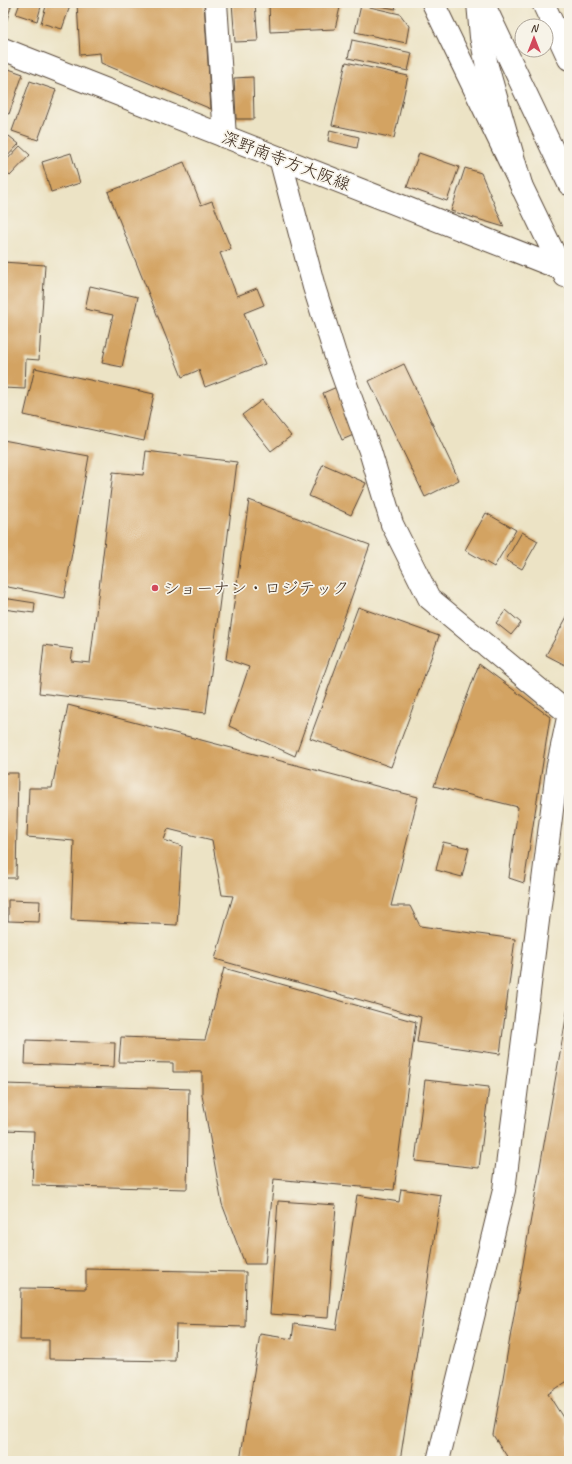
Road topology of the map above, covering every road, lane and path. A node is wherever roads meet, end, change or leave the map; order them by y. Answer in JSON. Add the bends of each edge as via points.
{"nodes":[{"id":1,"x":216,"y":3,"type":"edge"},
{"id":2,"x":433,"y":3,"type":"edge"},
{"id":3,"x":478,"y":3,"type":"edge"},
{"id":4,"x":483,"y":3,"type":"edge"},
{"id":5,"x":543,"y":3,"type":"edge"},
{"id":6,"x":3,"y":49,"type":"edge"},
{"id":7,"x":569,"y":59,"type":"edge"},
{"id":8,"x":225,"y":137,"type":"junction"},
{"id":9,"x":280,"y":158,"type":"junction"},
{"id":10,"x":569,"y":184,"type":"edge"},
{"id":11,"x":522,"y":188,"type":"junction"},
{"id":12,"x":567,"y":275,"type":"edge"},
{"id":13,"x":569,"y":714,"type":"edge"},
{"id":14,"x":438,"y":1461,"type":"edge"}],
"edges":[{"from":1,"to":8,"type":"main road"},
{"from":2,"to":11,"type":"main road"},
{"from":3,"to":11,"type":"main road","via":[[487,66]]},
{"from":4,"to":10,"type":"main road"},
{"from":5,"to":7,"type":"main road"},
{"from":6,"to":8,"type":"main road","name":"深野南寺方大阪線"},
{"from":8,"to":9,"type":"main road","name":"深野南寺方大阪線"},
{"from":9,"to":12,"type":"main road","name":"深野南寺方大阪線"},
{"from":9,"to":13,"type":"main road","via":[[314,287],[392,524],[429,598]]},
{"from":11,"to":12,"type":"main road"},
{"from":13,"to":14,"type":"main road","via":[[557,770],[504,1190]]}]}
